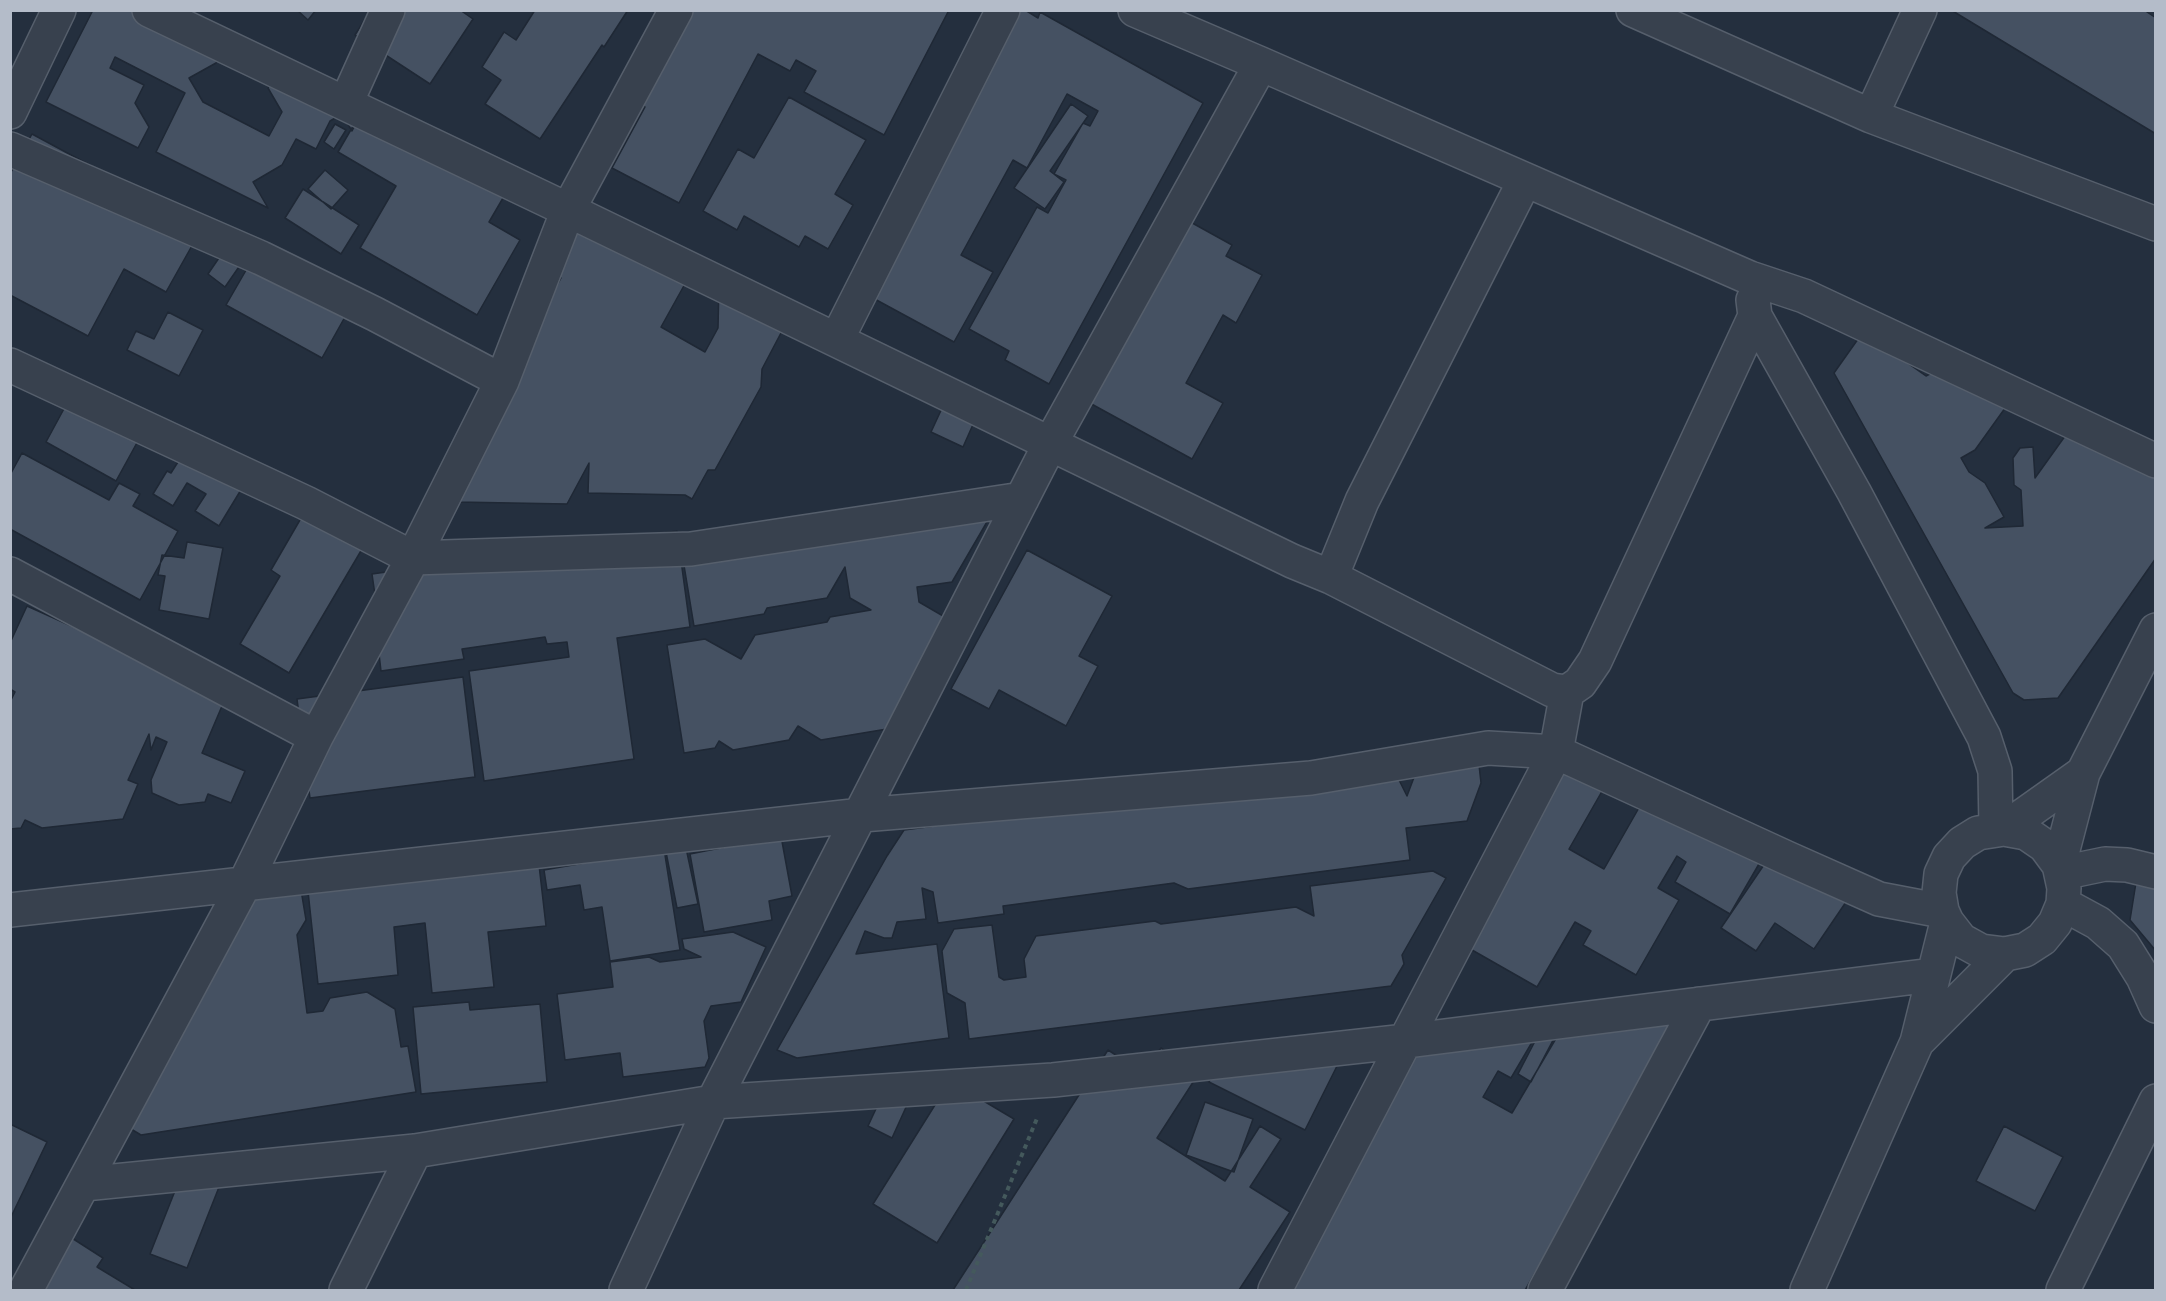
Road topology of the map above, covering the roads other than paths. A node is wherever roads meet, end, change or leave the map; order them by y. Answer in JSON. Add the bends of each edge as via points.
{"nodes":[{"id":1,"x":59,"y":10,"type":"edge"},
{"id":2,"x":149,"y":10,"type":"edge"},
{"id":3,"x":388,"y":10,"type":"edge"},
{"id":4,"x":676,"y":10,"type":"edge"},
{"id":5,"x":1004,"y":10,"type":"edge"},
{"id":6,"x":1135,"y":10,"type":"edge"},
{"id":7,"x":1633,"y":10,"type":"edge"},
{"id":8,"x":1920,"y":10,"type":"edge"},
{"id":9,"x":1261,"y":64,"type":"junction"},
{"id":10,"x":346,"y":104,"type":"junction"},
{"id":11,"x":10,"y":112,"type":"edge"},
{"id":12,"x":1871,"y":116,"type":"junction"},
{"id":13,"x":10,"y":149,"type":"edge"},
{"id":14,"x":1525,"y":180,"type":"junction"},
{"id":15,"x":568,"y":210,"type":"junction"},
{"id":16,"x":2156,"y":224,"type":"edge"},
{"id":17,"x":1750,"y":278,"type":"junction"},
{"id":18,"x":1755,"y":316,"type":"junction"},
{"id":19,"x":837,"y":339,"type":"junction"},
{"id":20,"x":10,"y":364,"type":"edge"},
{"id":21,"x":502,"y":381,"type":"junction"},
{"id":22,"x":1050,"y":444,"type":"junction"},
{"id":23,"x":2156,"y":460,"type":"edge"},
{"id":24,"x":1022,"y":499,"type":"junction"},
{"id":25,"x":413,"y":558,"type":"junction"},
{"id":26,"x":10,"y":574,"type":"edge"},
{"id":27,"x":1331,"y":578,"type":"junction"},
{"id":28,"x":2156,"y":630,"type":"edge"},
{"id":29,"x":1567,"y":692,"type":"junction"},
{"id":30,"x":316,"y":736,"type":"junction"},
{"id":31,"x":1556,"y":752,"type":"junction"},
{"id":32,"x":2083,"y":773,"type":"junction"},
{"id":33,"x":862,"y":815,"type":"junction"},
{"id":34,"x":2000,"y":829,"type":"junction"},
{"id":35,"x":2156,"y":872,"type":"edge"},
{"id":36,"x":2061,"y":881,"type":"junction"},
{"id":37,"x":245,"y":883,"type":"junction"},
{"id":38,"x":10,"y":910,"type":"edge"},
{"id":39,"x":1944,"y":916,"type":"junction"},
{"id":40,"x":2005,"y":954,"type":"junction"},
{"id":41,"x":1932,"y":975,"type":"junction"},
{"id":42,"x":1699,"y":1004,"type":"junction"},
{"id":43,"x":2156,"y":1006,"type":"edge"},
{"id":44,"x":1406,"y":1041,"type":"junction"},
{"id":45,"x":1917,"y":1042,"type":"junction"},
{"id":46,"x":2156,"y":1101,"type":"edge"},
{"id":47,"x":713,"y":1102,"type":"junction"},
{"id":48,"x":415,"y":1151,"type":"junction"},
{"id":49,"x":84,"y":1184,"type":"junction"},
{"id":50,"x":26,"y":1290,"type":"edge"},
{"id":51,"x":346,"y":1290,"type":"edge"},
{"id":52,"x":626,"y":1290,"type":"edge"},
{"id":53,"x":1275,"y":1290,"type":"edge"},
{"id":54,"x":1545,"y":1290,"type":"edge"},
{"id":55,"x":1807,"y":1290,"type":"edge"},
{"id":56,"x":2063,"y":1290,"type":"edge"}],
"edges":[{"from":1,"to":11,"type":"street"},
{"from":2,"to":10,"type":"street"},
{"from":3,"to":10,"type":"street"},
{"from":4,"to":15,"type":"street"},
{"from":5,"to":19,"type":"street"},
{"from":6,"to":9,"type":"street"},
{"from":7,"to":12,"type":"street"},
{"from":8,"to":12,"type":"street"},
{"from":9,"to":14,"type":"street"},
{"from":9,"to":22,"type":"street"},
{"from":10,"to":15,"type":"street"},
{"from":12,"to":16,"type":"street"},
{"from":13,"to":21,"type":"street","via":[[261,258]]},
{"from":14,"to":17,"type":"street"},
{"from":14,"to":27,"type":"street","via":[[1362,501]]},
{"from":15,"to":19,"type":"street"},
{"from":15,"to":21,"type":"street"},
{"from":17,"to":18,"type":"street"},
{"from":17,"to":23,"type":"street","via":[[1804,296]]},
{"from":18,"to":29,"type":"street","via":[[1595,661]]},
{"from":18,"to":34,"type":"street","via":[[1984,737],[1995,771]]},
{"from":19,"to":22,"type":"street"},
{"from":20,"to":25,"type":"street","via":[[306,503]]},
{"from":21,"to":25,"type":"street"},
{"from":22,"to":24,"type":"street"},
{"from":22,"to":27,"type":"street"},
{"from":24,"to":25,"type":"street","via":[[691,549]]},
{"from":24,"to":33,"type":"street"},
{"from":25,"to":30,"type":"street"},
{"from":26,"to":30,"type":"street"},
{"from":27,"to":29,"type":"street","via":[[1552,690]]},
{"from":28,"to":32,"type":"street"},
{"from":29,"to":31,"type":"street"},
{"from":30,"to":37,"type":"street"},
{"from":31,"to":33,"type":"street","via":[[1488,748],[1311,778]]},
{"from":31,"to":39,"type":"street","via":[[1879,899]]},
{"from":31,"to":44,"type":"street"},
{"from":32,"to":34,"type":"street"},
{"from":32,"to":36,"type":"street"},
{"from":33,"to":37,"type":"street"},
{"from":33,"to":47,"type":"street"},
{"from":34,"to":36,"type":"street","via":[[2026,833],[2045,846]]},
{"from":34,"to":39,"type":"street","via":[[1978,833],[1949,857],[1941,874],[1939,893]]},
{"from":35,"to":36,"type":"street","via":[[2105,864]]},
{"from":36,"to":40,"type":"street","via":[[2055,923],[2042,939],[2025,950]]},
{"from":36,"to":43,"type":"street","via":[[2123,945]]},
{"from":37,"to":38,"type":"street"},
{"from":37,"to":49,"type":"street"},
{"from":39,"to":40,"type":"street","via":[[1961,940],[1981,951]]},
{"from":39,"to":41,"type":"street"},
{"from":40,"to":45,"type":"street"},
{"from":41,"to":42,"type":"street"},
{"from":41,"to":45,"type":"street"},
{"from":42,"to":44,"type":"street"},
{"from":42,"to":54,"type":"street"},
{"from":44,"to":47,"type":"street","via":[[1053,1080]]},
{"from":44,"to":53,"type":"street"},
{"from":45,"to":55,"type":"street"},
{"from":46,"to":56,"type":"street"},
{"from":47,"to":48,"type":"street"},
{"from":47,"to":52,"type":"street"},
{"from":48,"to":49,"type":"street"},
{"from":48,"to":51,"type":"street"},
{"from":49,"to":50,"type":"street"}]}
